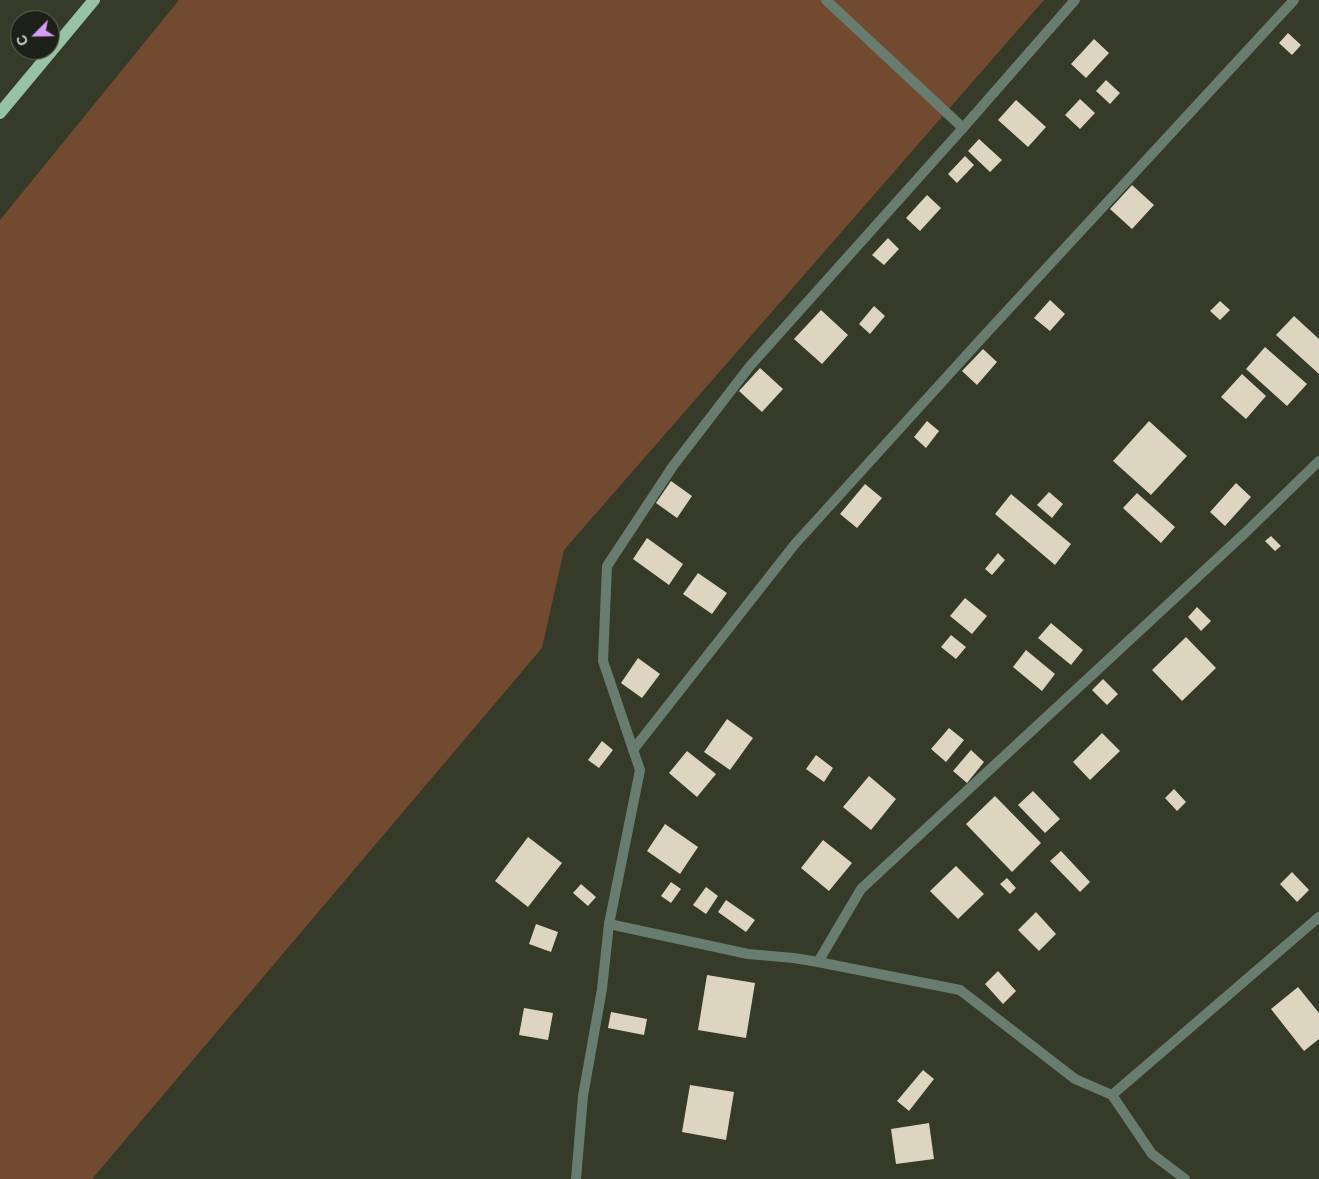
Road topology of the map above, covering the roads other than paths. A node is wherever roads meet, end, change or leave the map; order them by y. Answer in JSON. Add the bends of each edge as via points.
{"nodes":[{"id":1,"x":94,"y":0,"type":"edge"},
{"id":2,"x":826,"y":0,"type":"edge"},
{"id":3,"x":1075,"y":0,"type":"edge"},
{"id":4,"x":1294,"y":0,"type":"edge"},
{"id":5,"x":0,"y":113,"type":"edge"},
{"id":6,"x":963,"y":128,"type":"junction"},
{"id":7,"x":1319,"y":461,"type":"edge"},
{"id":8,"x":633,"y":750,"type":"junction"},
{"id":9,"x":1319,"y":917,"type":"edge"},
{"id":10,"x":609,"y":924,"type":"junction"},
{"id":11,"x":818,"y":962,"type":"junction"},
{"id":12,"x":1112,"y":1095,"type":"junction"},
{"id":13,"x":576,"y":1179,"type":"edge"},
{"id":14,"x":1185,"y":1179,"type":"edge"}],
"edges":[{"from":1,"to":5,"type":"main road"},
{"from":2,"to":6,"type":"street"},
{"from":3,"to":6,"type":"street"},
{"from":4,"to":8,"type":"street","via":[[980,339],[796,544]]},
{"from":6,"to":8,"type":"street","via":[[750,366],[673,466],[607,566],[603,661]]},
{"from":7,"to":11,"type":"street","via":[[861,889]]},
{"from":8,"to":10,"type":"street","via":[[640,770]]},
{"from":9,"to":12,"type":"street"},
{"from":10,"to":11,"type":"street","via":[[748,954]]},
{"from":10,"to":13,"type":"street","via":[[602,989],[583,1096]]},
{"from":11,"to":12,"type":"street","via":[[960,990],[1075,1079]]},
{"from":12,"to":14,"type":"street","via":[[1152,1154]]}]}
